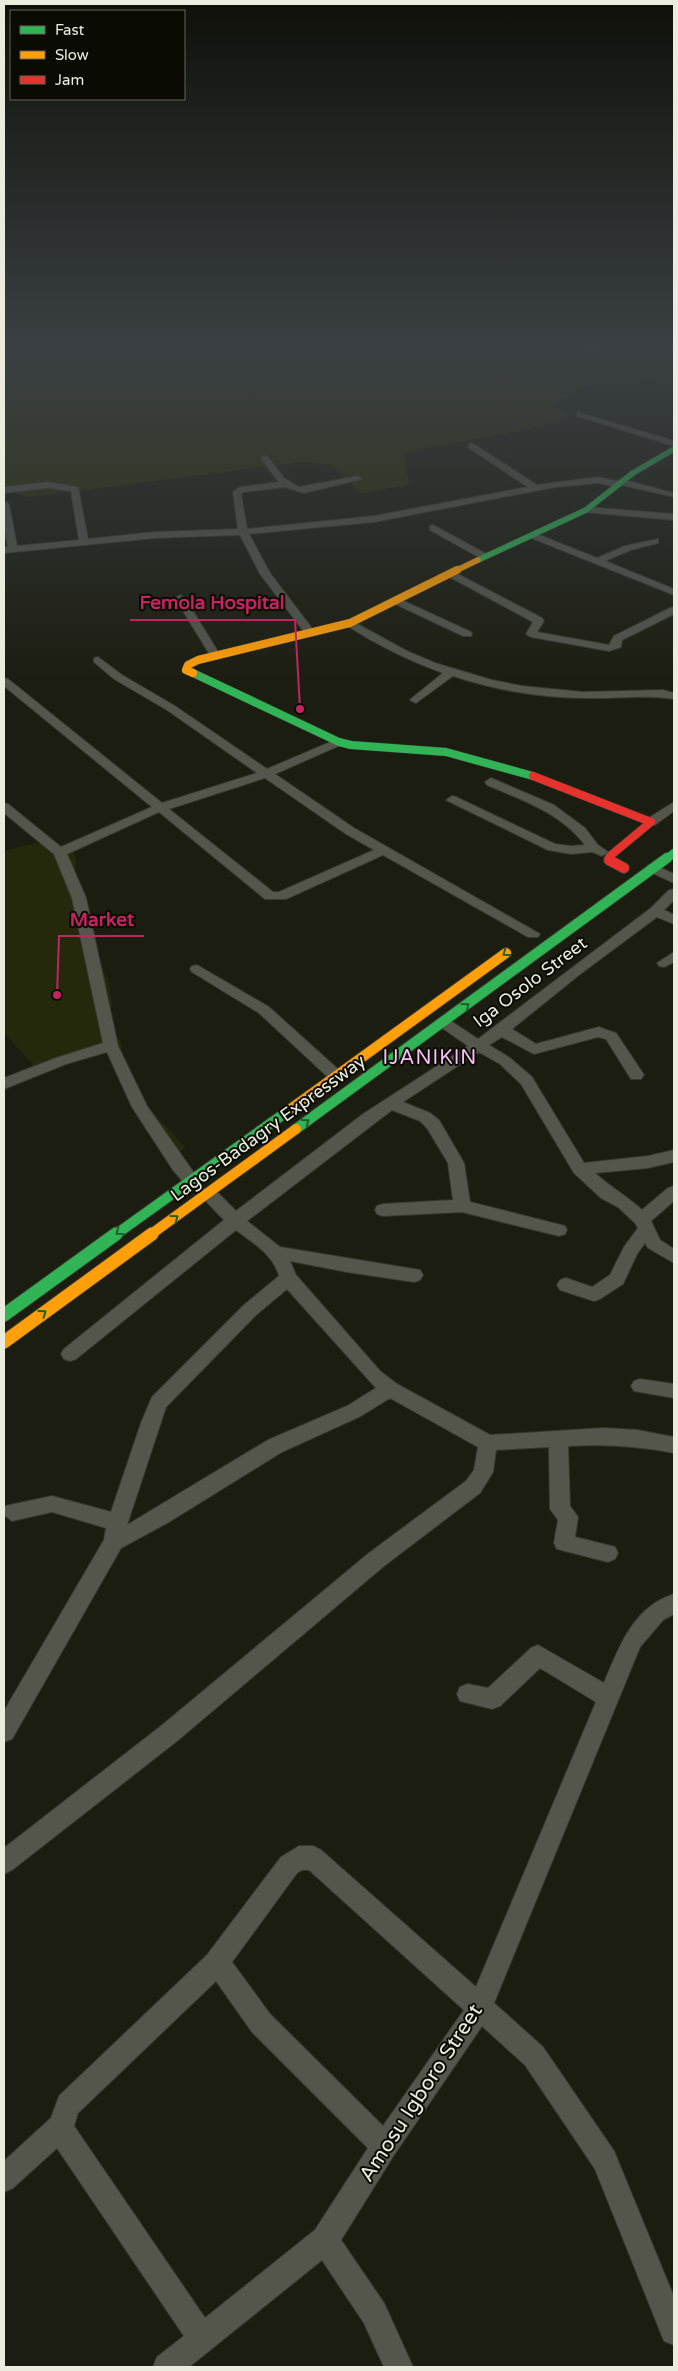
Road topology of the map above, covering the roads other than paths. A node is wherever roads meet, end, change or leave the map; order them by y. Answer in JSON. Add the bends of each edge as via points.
{"nodes":[{"id":1,"x":267,"y":462,"type":"edge"},
{"id":2,"x":496,"y":462,"type":"edge"},
{"id":3,"x":651,"y":462,"type":"edge"},
{"id":4,"x":358,"y":479,"type":"dead end"},
{"id":5,"x":620,"y":483,"type":"junction"},
{"id":6,"x":286,"y":484,"type":"junction"},
{"id":7,"x":536,"y":488,"type":"junction"},
{"id":8,"x":4,"y":490,"type":"edge"},
{"id":9,"x":672,"y":495,"type":"dead end"},
{"id":10,"x":4,"y":504,"type":"edge"},
{"id":11,"x":586,"y":510,"type":"junction"},
{"id":12,"x":674,"y":518,"type":"edge"},
{"id":13,"x":433,"y":528,"type":"dead end"},
{"id":14,"x":243,"y":532,"type":"junction"},
{"id":15,"x":532,"y":535,"type":"junction"},
{"id":16,"x":655,"y":541,"type":"dead end"},
{"id":17,"x":84,"y":542,"type":"junction"},
{"id":18,"x":9,"y":550,"type":"edge"},
{"id":19,"x":485,"y":557,"type":"junction"},
{"id":20,"x":597,"y":561,"type":"junction"},
{"id":21,"x":449,"y":572,"type":"junction"},
{"id":22,"x":673,"y":589,"type":"edge"},
{"id":23,"x":180,"y":598,"type":"dead end"},
{"id":24,"x":396,"y":600,"type":"junction"},
{"id":25,"x":674,"y":610,"type":"edge"},
{"id":26,"x":350,"y":623,"type":"junction"},
{"id":27,"x":309,"y":631,"type":"junction"},
{"id":28,"x":467,"y":634,"type":"dead end"},
{"id":29,"x":215,"y":656,"type":"junction"},
{"id":30,"x":98,"y":660,"type":"dead end"},
{"id":31,"x":453,"y":671,"type":"junction"},
{"id":32,"x":4,"y":681,"type":"edge"},
{"id":33,"x":674,"y":696,"type":"edge"},
{"id":34,"x":416,"y":700,"type":"dead end"},
{"id":35,"x":339,"y":742,"type":"junction"},
{"id":36,"x":265,"y":774,"type":"junction"},
{"id":37,"x":491,"y":782,"type":"dead end"},
{"id":38,"x":452,"y":800,"type":"dead end"},
{"id":39,"x":674,"y":806,"type":"edge"},
{"id":40,"x":4,"y":807,"type":"edge"},
{"id":41,"x":159,"y":808,"type":"junction"},
{"id":42,"x":651,"y":822,"type":"junction"},
{"id":43,"x":594,"y":848,"type":"junction"},
{"id":44,"x":383,"y":850,"type":"junction"},
{"id":45,"x":60,"y":852,"type":"junction"},
{"id":46,"x":674,"y":853,"type":"edge"},
{"id":47,"x":610,"y":856,"type":"junction"},
{"id":48,"x":624,"y":868,"type":"dead end"},
{"id":49,"x":653,"y":868,"type":"junction"},
{"id":50,"x":674,"y":879,"type":"edge"},
{"id":51,"x":674,"y":893,"type":"edge"},
{"id":52,"x":656,"y":911,"type":"junction"},
{"id":53,"x":674,"y":920,"type":"edge"},
{"id":54,"x":529,"y":937,"type":"joint"},
{"id":55,"x":196,"y":969,"type":"dead end"},
{"id":56,"x":443,"y":1022,"type":"junction"},
{"id":57,"x":502,"y":1030,"type":"junction"},
{"id":58,"x":111,"y":1046,"type":"junction"},
{"id":59,"x":476,"y":1046,"type":"junction"},
{"id":60,"x":335,"y":1075,"type":"junction"},
{"id":61,"x":636,"y":1075,"type":"dead end"},
{"id":62,"x":4,"y":1084,"type":"edge"},
{"id":63,"x":390,"y":1104,"type":"junction"},
{"id":64,"x":674,"y":1156,"type":"edge"},
{"id":65,"x":580,"y":1169,"type":"junction"},
{"id":66,"x":192,"y":1180,"type":"junction"},
{"id":67,"x":674,"y":1192,"type":"edge"},
{"id":68,"x":208,"y":1193,"type":"junction"},
{"id":69,"x":462,"y":1206,"type":"junction"},
{"id":70,"x":384,"y":1210,"type":"dead end"},
{"id":71,"x":235,"y":1221,"type":"junction"},
{"id":72,"x":645,"y":1224,"type":"junction"},
{"id":73,"x":559,"y":1230,"type":"dead end"},
{"id":74,"x":275,"y":1252,"type":"junction"},
{"id":75,"x":674,"y":1257,"type":"edge"},
{"id":76,"x":414,"y":1275,"type":"dead end"},
{"id":77,"x":288,"y":1278,"type":"junction"},
{"id":78,"x":566,"y":1285,"type":"dead end"},
{"id":79,"x":4,"y":1315,"type":"edge"},
{"id":80,"x":4,"y":1342,"type":"edge"},
{"id":81,"x":70,"y":1354,"type":"dead end"},
{"id":82,"x":640,"y":1386,"type":"dead end"},
{"id":83,"x":390,"y":1388,"type":"junction"},
{"id":84,"x":674,"y":1391,"type":"edge"},
{"id":85,"x":558,"y":1440,"type":"junction"},
{"id":86,"x":488,"y":1444,"type":"junction"},
{"id":87,"x":674,"y":1445,"type":"edge"},
{"id":88,"x":12,"y":1512,"type":"dead end"},
{"id":89,"x":118,"y":1523,"type":"junction"},
{"id":90,"x":114,"y":1542,"type":"junction"},
{"id":91,"x":608,"y":1553,"type":"dead end"},
{"id":92,"x":674,"y":1603,"type":"edge"},
{"id":93,"x":468,"y":1694,"type":"dead end"},
{"id":94,"x":607,"y":1696,"type":"junction"},
{"id":95,"x":6,"y":1723,"type":"edge"},
{"id":96,"x":4,"y":1862,"type":"edge"},
{"id":97,"x":216,"y":1964,"type":"junction"},
{"id":98,"x":479,"y":2009,"type":"junction"},
{"id":99,"x":61,"y":2126,"type":"junction"},
{"id":100,"x":385,"y":2146,"type":"junction"},
{"id":101,"x":4,"y":2179,"type":"edge"},
{"id":102,"x":325,"y":2240,"type":"junction"},
{"id":103,"x":674,"y":2331,"type":"edge"},
{"id":104,"x":202,"y":2338,"type":"junction"},
{"id":105,"x":166,"y":2367,"type":"edge"},
{"id":106,"x":399,"y":2367,"type":"edge"}],
"edges":[{"from":1,"to":6,"type":"street"},
{"from":2,"to":7,"type":"street"},
{"from":3,"to":5,"type":"main road"},
{"from":4,"to":6,"type":"street","via":[[304,490]]},
{"from":5,"to":7,"type":"street","via":[[585,481]]},
{"from":5,"to":9,"type":"street"},
{"from":5,"to":11,"type":"main road"},
{"from":6,"to":14,"type":"street","via":[[236,492]]},
{"from":7,"to":14,"type":"street","via":[[394,516]]},
{"from":8,"to":17,"type":"street","via":[[48,485],[75,489]]},
{"from":10,"to":18,"type":"street"},
{"from":11,"to":12,"type":"street"},
{"from":11,"to":15,"type":"main road"},
{"from":13,"to":19,"type":"street"},
{"from":14,"to":17,"type":"street","via":[[155,535]]},
{"from":14,"to":27,"type":"street","via":[[265,574]]},
{"from":15,"to":19,"type":"main road"},
{"from":15,"to":20,"type":"street"},
{"from":16,"to":20,"type":"street"},
{"from":17,"to":18,"type":"street"},
{"from":19,"to":21,"type":"main road"},
{"from":20,"to":22,"type":"street"},
{"from":21,"to":24,"type":"main road"},
{"from":21,"to":25,"type":"street","via":[[538,620],[532,634],[609,648],[616,647],[618,638]]},
{"from":23,"to":29,"type":"street"},
{"from":24,"to":26,"type":"main road"},
{"from":24,"to":28,"type":"street"},
{"from":26,"to":27,"type":"main road"},
{"from":26,"to":31,"type":"street","via":[[390,648]]},
{"from":27,"to":29,"type":"main road"},
{"from":29,"to":35,"type":"main road","via":[[198,660],[186,670]]},
{"from":30,"to":36,"type":"street","via":[[118,677],[171,708]]},
{"from":31,"to":33,"type":"street","via":[[494,684],[539,692],[586,695],[648,692]]},
{"from":31,"to":34,"type":"street"},
{"from":32,"to":41,"type":"street"},
{"from":35,"to":36,"type":"street"},
{"from":35,"to":42,"type":"main road","via":[[445,752],[506,767]]},
{"from":36,"to":41,"type":"street"},
{"from":36,"to":44,"type":"street","via":[[350,832]]},
{"from":37,"to":43,"type":"street","via":[[561,815],[581,830]]},
{"from":38,"to":43,"type":"street","via":[[552,847],[571,850]]},
{"from":39,"to":42,"type":"street"},
{"from":40,"to":45,"type":"street"},
{"from":41,"to":44,"type":"street","via":[[275,897]]},
{"from":41,"to":45,"type":"street"},
{"from":42,"to":47,"type":"main road"},
{"from":43,"to":47,"type":"street"},
{"from":44,"to":54,"type":"street"},
{"from":45,"to":58,"type":"street","via":[[80,898]]},
{"from":46,"to":49,"type":"main road","name":"Lagos-Badagry Expressway"},
{"from":47,"to":48,"type":"main road","via":[[609,860]]},
{"from":49,"to":50,"type":"street"},
{"from":56,"to":49,"type":"main road","name":"Lagos-Badagry Expressway","one_way":true},
{"from":51,"to":52,"type":"street","name":"Iga Osolo Street"},
{"from":52,"to":53,"type":"street"},
{"from":52,"to":57,"type":"street","name":"Iga Osolo Street"},
{"from":54,"to":60,"type":"main road","name":"Lagos-Badagry Expressway","one_way":true},
{"from":55,"to":60,"type":"street","via":[[264,1010]]},
{"from":56,"to":59,"type":"street"},
{"from":68,"to":56,"type":"main road","name":"Lagos-Badagry Expressway","one_way":true},
{"from":57,"to":59,"type":"street","name":"Iga Osolo Street"},
{"from":57,"to":61,"type":"street","via":[[534,1048],[605,1033],[611,1036]]},
{"from":58,"to":62,"type":"street","via":[[60,1061]]},
{"from":58,"to":66,"type":"street","via":[[140,1107]]},
{"from":59,"to":63,"type":"street","name":"Iga Osolo Street"},
{"from":59,"to":65,"type":"street","via":[[505,1061],[527,1081]]},
{"from":60,"to":66,"type":"main road","name":"Lagos-Badagry Expressway"},
{"from":63,"to":69,"type":"street","via":[[425,1117],[433,1124],[456,1163]]},
{"from":63,"to":71,"type":"street","name":"Iga Osolo Street"},
{"from":64,"to":65,"type":"street"},
{"from":65,"to":72,"type":"street"},
{"from":66,"to":79,"type":"main road","name":"Lagos-Badagry Expressway","one_way":true},
{"from":67,"to":72,"type":"street"},
{"from":68,"to":71,"type":"street"},
{"from":80,"to":68,"type":"main road","name":"Lagos-Badagry Expressway","one_way":true},
{"from":69,"to":70,"type":"street"},
{"from":69,"to":73,"type":"street"},
{"from":71,"to":74,"type":"street"},
{"from":71,"to":81,"type":"street","name":"Iga Osolo Street"},
{"from":72,"to":75,"type":"street","via":[[654,1244]]},
{"from":72,"to":78,"type":"street","via":[[617,1278],[594,1294]]},
{"from":74,"to":76,"type":"street"},
{"from":74,"to":77,"type":"street","via":[[286,1267]]},
{"from":77,"to":83,"type":"street","via":[[359,1360]]},
{"from":77,"to":89,"type":"street","via":[[250,1310],[159,1402]]},
{"from":82,"to":84,"type":"street"},
{"from":83,"to":86,"type":"street"},
{"from":83,"to":90,"type":"street","via":[[354,1411],[275,1446]]},
{"from":85,"to":86,"type":"street"},
{"from":85,"to":87,"type":"street","via":[[604,1436]]},
{"from":85,"to":91,"type":"street","via":[[560,1508],[568,1517],[564,1543]]},
{"from":86,"to":96,"type":"street","via":[[482,1472],[474,1487],[333,1593],[223,1689]]},
{"from":88,"to":89,"type":"street","via":[[52,1504]]},
{"from":89,"to":90,"type":"street"},
{"from":90,"to":95,"type":"street"},
{"from":92,"to":94,"type":"street","name":"Amosu Igboro Street","via":[[656,1613],[632,1641]]},
{"from":93,"to":94,"type":"street","via":[[492,1699],[538,1656]]},
{"from":94,"to":98,"type":"street","name":"Amosu Igboro Street"},
{"from":97,"to":98,"type":"street","via":[[289,1866],[299,1858],[313,1858]]},
{"from":97,"to":99,"type":"street","via":[[68,2104]]},
{"from":97,"to":100,"type":"street","via":[[261,2024]]},
{"from":98,"to":100,"type":"street","name":"Amosu Igboro Street"},
{"from":98,"to":103,"type":"street","via":[[534,2056],[605,2160]]},
{"from":99,"to":101,"type":"street"},
{"from":99,"to":104,"type":"street","via":[[64,2136]]},
{"from":100,"to":102,"type":"street","name":"Amosu Igboro Street"},
{"from":102,"to":104,"type":"street","name":"Amosu Igboro Street"},
{"from":102,"to":106,"type":"street","via":[[374,2313]]},
{"from":104,"to":105,"type":"street","name":"Amosu Igboro Street"}]}
